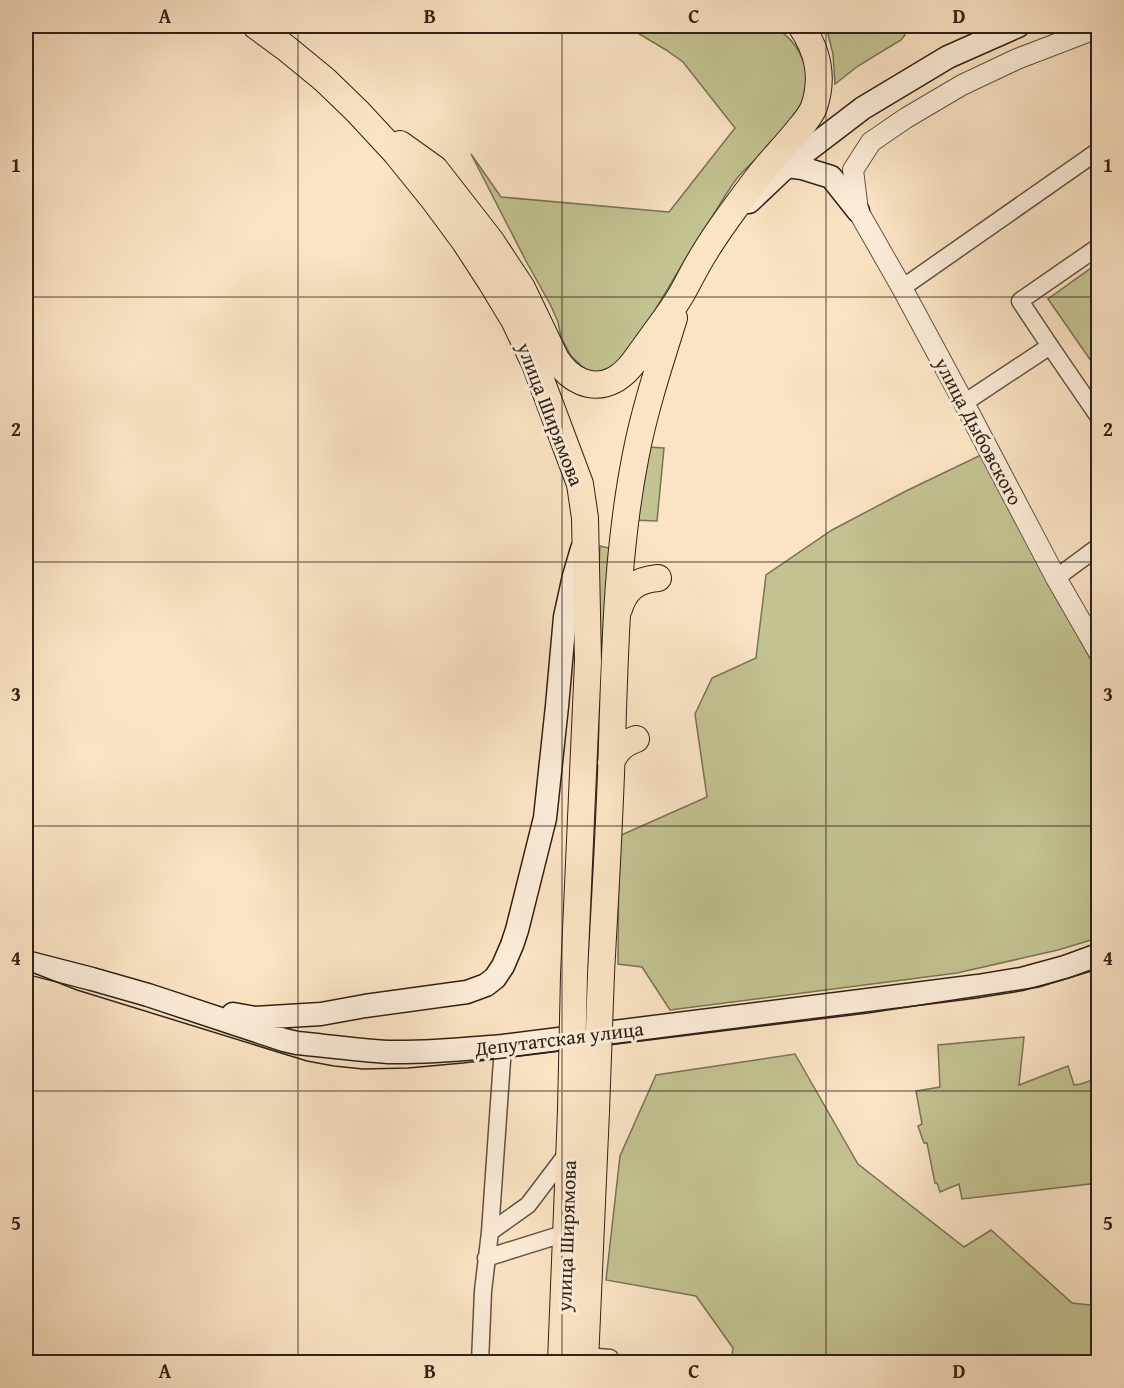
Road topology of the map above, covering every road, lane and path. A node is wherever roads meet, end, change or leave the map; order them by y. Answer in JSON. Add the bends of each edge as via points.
{"nodes":[{"id":1,"x":256,"y":26,"type":"edge"},
{"id":2,"x":801,"y":26,"type":"edge"},
{"id":3,"x":1018,"y":26,"type":"edge"},
{"id":4,"x":1098,"y":28,"type":"edge"},
{"id":5,"x":358,"y":112,"type":"junction"},
{"id":6,"x":1098,"y":151,"type":"edge"},
{"id":7,"x":787,"y":166,"type":"junction"},
{"id":8,"x":858,"y":211,"type":"junction"},
{"id":9,"x":720,"y":230,"type":"junction"},
{"id":10,"x":1098,"y":247,"type":"edge"},
{"id":11,"x":902,"y":288,"type":"junction"},
{"id":12,"x":680,"y":297,"type":"junction"},
{"id":13,"x":1050,"y":346,"type":"junction"},
{"id":14,"x":964,"y":403,"type":"junction"},
{"id":15,"x":1098,"y":416,"type":"edge"},
{"id":16,"x":586,"y":536,"type":"junction"},
{"id":17,"x":1098,"y":547,"type":"edge"},
{"id":18,"x":658,"y":578,"type":"dead end"},
{"id":19,"x":1056,"y":578,"type":"junction"},
{"id":20,"x":615,"y":630,"type":"junction"},
{"id":21,"x":1098,"y":651,"type":"edge"},
{"id":22,"x":636,"y":739,"type":"dead end"},
{"id":23,"x":612,"y":763,"type":"junction"},
{"id":24,"x":1098,"y":955,"type":"edge"},
{"id":25,"x":26,"y":962,"type":"edge"},
{"id":26,"x":157,"y":999,"type":"junction"},
{"id":27,"x":365,"y":1006,"type":"junction"},
{"id":28,"x":503,"y":1046,"type":"junction"},
{"id":29,"x":387,"y":1052,"type":"junction"},
{"id":30,"x":570,"y":1150,"type":"junction"},
{"id":31,"x":580,"y":1203,"type":"junction"},
{"id":32,"x":490,"y":1232,"type":"junction"},
{"id":33,"x":566,"y":1233,"type":"junction"},
{"id":34,"x":486,"y":1258,"type":"junction"},
{"id":35,"x":577,"y":1360,"type":"edge"},
{"id":36,"x":480,"y":1362,"type":"edge"},
{"id":37,"x":610,"y":1362,"type":"edge"}],
"edges":[{"from":1,"to":5,"type":"main road","name":"улица Ширямова","via":[[325,80]]},
{"from":2,"to":9,"type":"main road","via":[[813,45],[819,68],[820,84],[812,112]]},
{"from":3,"to":7,"type":"main road","via":[[916,75],[856,113]]},
{"from":4,"to":8,"type":"street","via":[[962,85],[871,142],[854,170]]},
{"from":5,"to":12,"type":"main road","via":[[435,169],[509,267],[561,367],[579,381],[599,385],[622,375]]},
{"from":5,"to":16,"type":"main road","name":"улица Ширямова","via":[[434,200],[514,320],[578,477]]},
{"from":6,"to":11,"type":"street"},
{"from":7,"to":8,"type":"main road","via":[[831,177]]},
{"from":7,"to":9,"type":"main road"},
{"from":8,"to":11,"type":"street","name":"улица Дыбовского"},
{"from":9,"to":12,"type":"main road"},
{"from":10,"to":13,"type":"street","via":[[1020,301]]},
{"from":11,"to":14,"type":"street","name":"улица Дыбовского"},
{"from":12,"to":20,"type":"main road","via":[[636,455],[624,529]]},
{"from":13,"to":14,"type":"street"},
{"from":13,"to":15,"type":"street"},
{"from":14,"to":19,"type":"street","name":"улица Дыбовского"},
{"from":16,"to":27,"type":"main road","via":[[565,617],[544,818],[520,920],[503,966],[486,985],[461,994]]},
{"from":16,"to":30,"type":"main road","name":"улица Ширямова","bridge":true,"via":[[588,661]]},
{"from":17,"to":19,"type":"street"},
{"from":18,"to":20,"type":"main road","via":[[646,579],[625,592]]},
{"from":19,"to":21,"type":"street","name":"улица Дыбовского"},
{"from":20,"to":23,"type":"main road","name":"улица Ширямова"},
{"from":22,"to":23,"type":"main road","via":[[622,746]]},
{"from":23,"to":31,"type":"main road","name":"улица Ширямова","bridge":true,"via":[[596,1111]]},
{"from":24,"to":28,"type":"main road","name":"Депутатская улица","via":[[1022,979],[978,986]]},
{"from":25,"to":26,"type":"main road","name":"Депутатская улица"},
{"from":26,"to":27,"type":"main road","via":[[255,1018],[321,1014]]},
{"from":26,"to":29,"type":"main road","name":"Депутатская улица","via":[[297,1043]]},
{"from":27,"to":29,"type":"main road","via":[[348,1018],[346,1036],[351,1042]]},
{"from":28,"to":29,"type":"main road","name":"Депутатская улица"},
{"from":28,"to":32,"type":"street"},
{"from":30,"to":31,"type":"main road","name":"улица Ширямова"},
{"from":30,"to":32,"type":"street","via":[[528,1205]]},
{"from":31,"to":33,"type":"main road","name":"улица Ширямова"},
{"from":31,"to":35,"type":"main road","name":"улица Ширямова"},
{"from":32,"to":34,"type":"street"},
{"from":33,"to":34,"type":"street"},
{"from":33,"to":35,"type":"main road","name":"улица Ширямова"},
{"from":34,"to":36,"type":"street"},
{"from":35,"to":37,"type":"street","via":[[610,1358]]}]}
